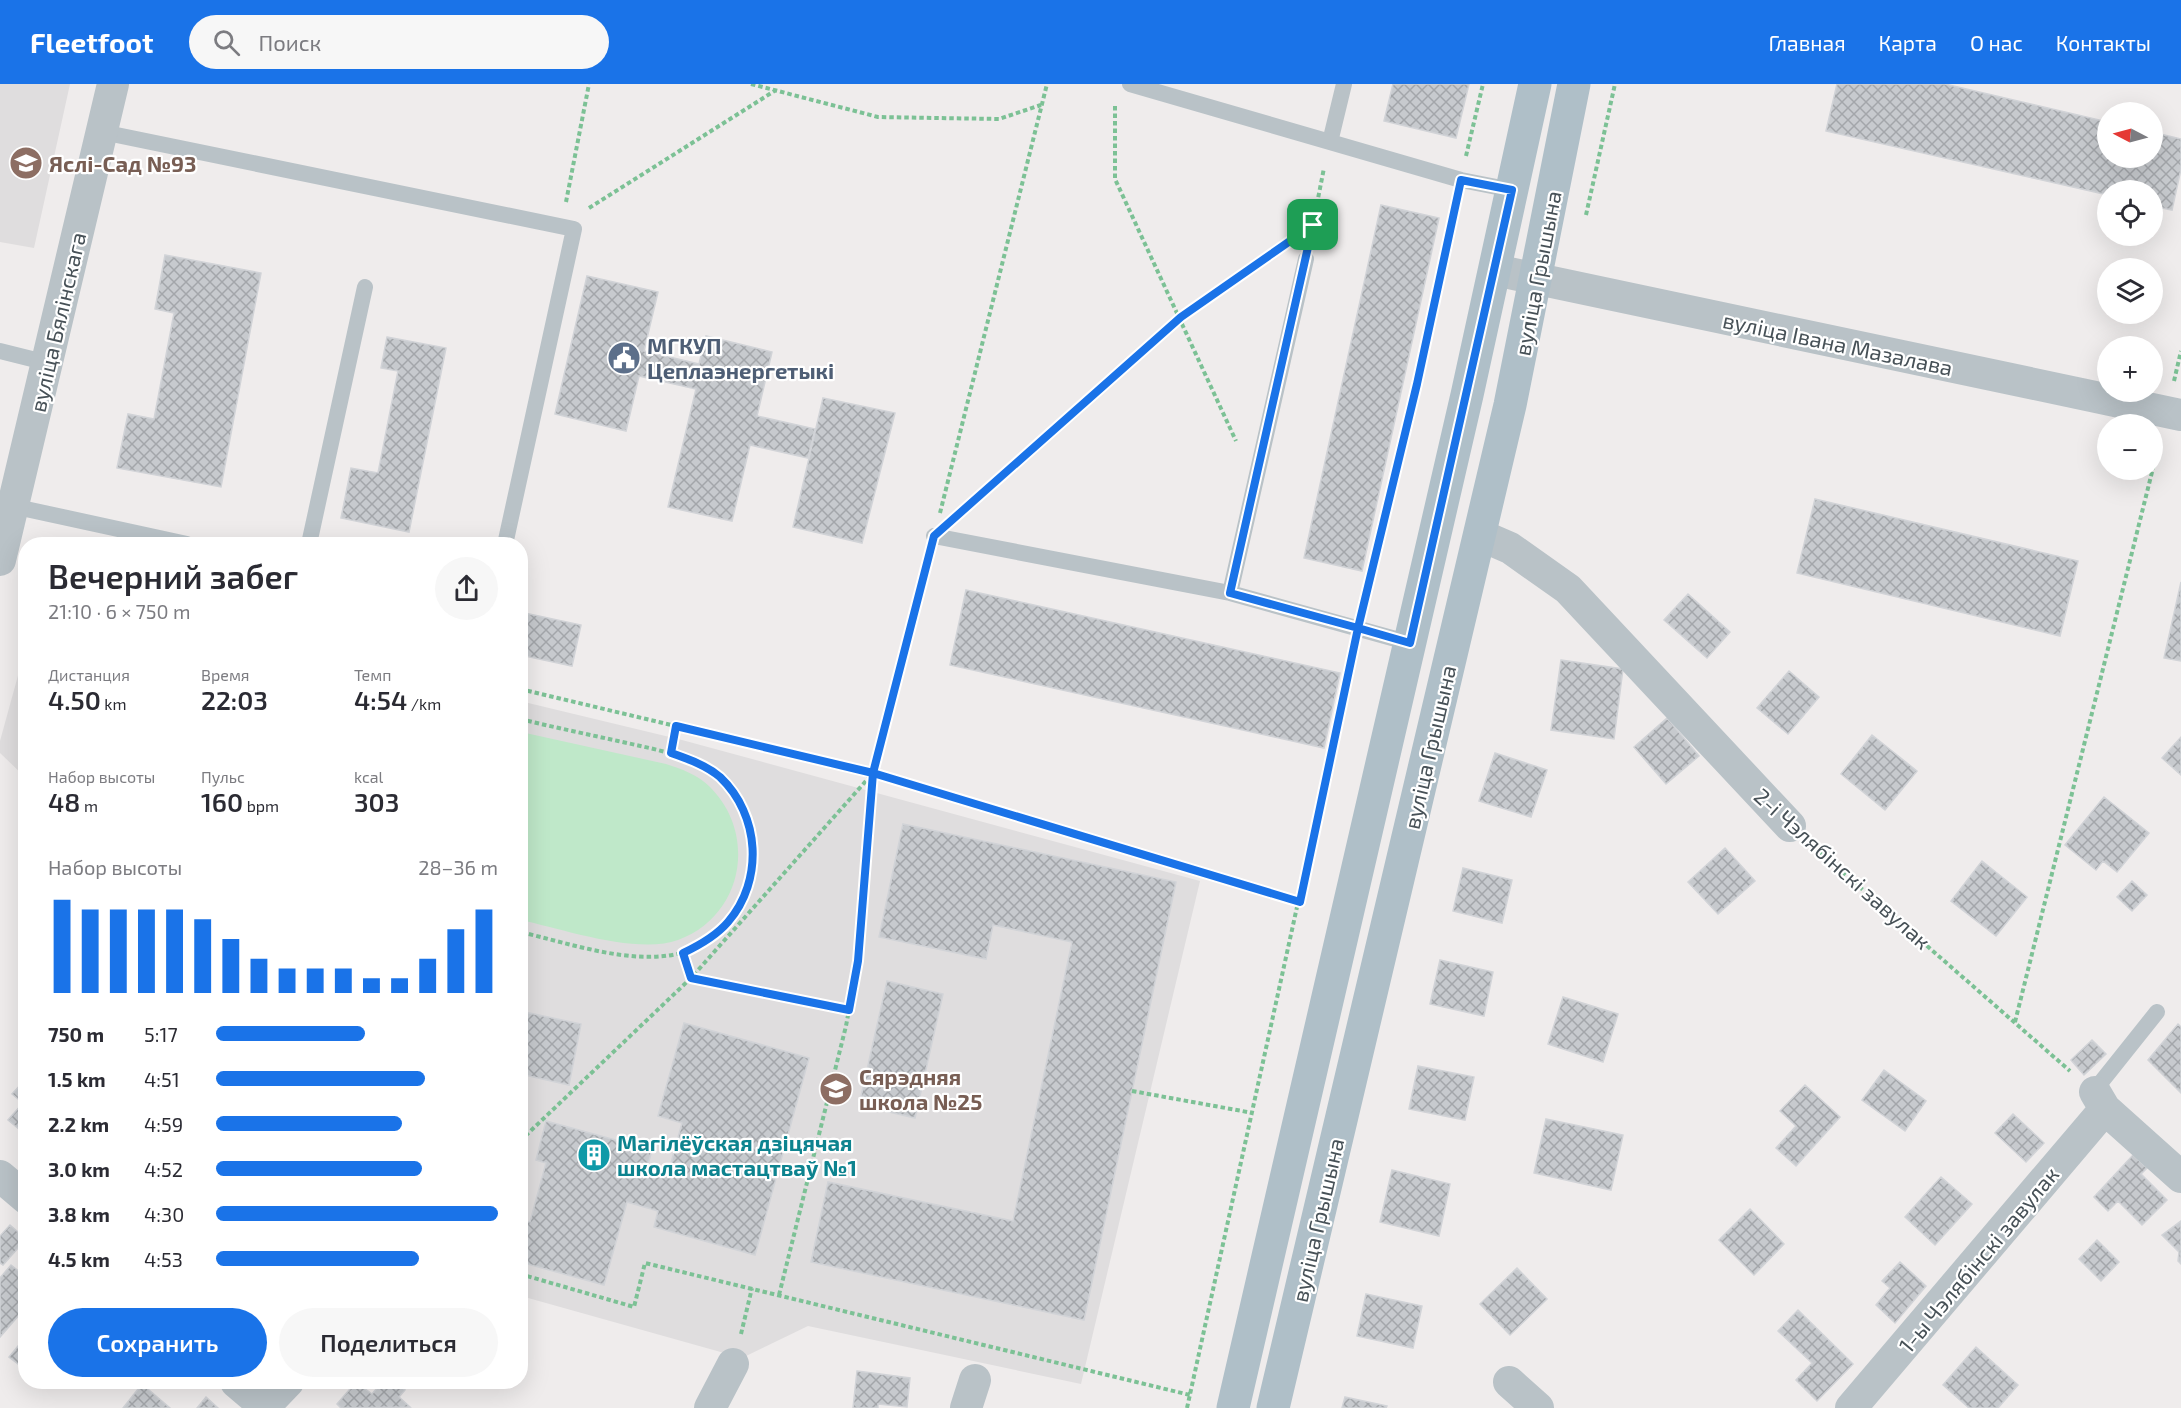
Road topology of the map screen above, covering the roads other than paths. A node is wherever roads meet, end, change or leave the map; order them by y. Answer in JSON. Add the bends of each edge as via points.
{"nodes":[{"id":1,"x":113,"y":84,"type":"edge"},
{"id":2,"x":1130,"y":84,"type":"edge"},
{"id":3,"x":1344,"y":84,"type":"edge"},
{"id":4,"x":1535,"y":84,"type":"edge"},
{"id":5,"x":1574,"y":84,"type":"edge"},
{"id":6,"x":102,"y":132,"type":"junction"},
{"id":7,"x":1330,"y":142,"type":"junction"},
{"id":8,"x":1512,"y":190,"type":"junction"},
{"id":9,"x":1306,"y":259,"type":"road end"},
{"id":10,"x":1495,"y":270,"type":"junction"},
{"id":11,"x":1536,"y":278,"type":"junction"},
{"id":12,"x":365,"y":287,"type":"dead end"},
{"id":13,"x":0,"y":351,"type":"edge"},
{"id":14,"x":48,"y":363,"type":"junction"},
{"id":15,"x":2174,"y":414,"type":"edge"},
{"id":16,"x":7,"y":518,"type":"edge"},
{"id":17,"x":1480,"y":535,"type":"junction"},
{"id":18,"x":934,"y":536,"type":"road end"},
{"id":19,"x":139,"y":537,"type":"edge"},
{"id":20,"x":311,"y":537,"type":"edge"},
{"id":21,"x":507,"y":537,"type":"edge"},
{"id":22,"x":0,"y":560,"type":"edge"},
{"id":23,"x":1230,"y":593,"type":"junction"},
{"id":24,"x":1410,"y":643,"type":"junction"},
{"id":25,"x":1791,"y":826,"type":"road end"},
{"id":26,"x":2157,"y":1012,"type":"dead end"},
{"id":27,"x":2099,"y":1100,"type":"junction"},
{"id":28,"x":0,"y":1176,"type":"edge"},
{"id":29,"x":2181,"y":1177,"type":"edge"},
{"id":30,"x":18,"y":1191,"type":"edge"},
{"id":31,"x":733,"y":1364,"type":"road end"},
{"id":32,"x":1509,"y":1382,"type":"dead end"},
{"id":33,"x":244,"y":1389,"type":"edge"},
{"id":34,"x":281,"y":1389,"type":"edge"},
{"id":35,"x":264,"y":1407,"type":"edge"},
{"id":36,"x":710,"y":1408,"type":"edge"},
{"id":37,"x":1233,"y":1408,"type":"edge"},
{"id":38,"x":1273,"y":1408,"type":"edge"},
{"id":39,"x":1538,"y":1408,"type":"edge"},
{"id":40,"x":1851,"y":1408,"type":"edge"}],
"edges":[{"from":1,"to":6,"type":"street","name":"вуліца Бялінскага"},
{"from":2,"to":7,"type":"lane"},
{"from":3,"to":7,"type":"lane"},
{"from":4,"to":8,"type":"main road","name":"вуліца Грышына"},
{"from":5,"to":11,"type":"main road","name":"вуліца Грышына"},
{"from":6,"to":14,"type":"street","name":"вуліца Бялінскага"},
{"from":6,"to":21,"type":"lane","via":[[574,229]]},
{"from":7,"to":8,"type":"lane","via":[[1461,180]]},
{"from":8,"to":10,"type":"main road","name":"вуліца Грышына"},
{"from":9,"to":23,"type":"lane"},
{"from":10,"to":11,"type":"street","name":"вуліца Iвана Мазалава"},
{"from":10,"to":24,"type":"main road","name":"вуліца Грышына"},
{"from":11,"to":15,"type":"street","name":"вуліца Iвана Мазалава"},
{"from":11,"to":17,"type":"main road","name":"вуліца Грышына"},
{"from":12,"to":20,"type":"lane"},
{"from":13,"to":14,"type":"lane"},
{"from":14,"to":16,"type":"street","name":"вуліца Бялінскага"},
{"from":16,"to":19,"type":"lane"},
{"from":16,"to":22,"type":"street","name":"вуліца Бялінскага"},
{"from":17,"to":25,"type":"street","name":"2-і Чэлябінскі завулак","via":[[1510,548],[1568,589]]},
{"from":17,"to":38,"type":"main road","name":"вуліца Грышына"},
{"from":18,"to":23,"type":"lane"},
{"from":23,"to":24,"type":"lane"},
{"from":24,"to":37,"type":"main road","name":"вуліца Грышына"},
{"from":26,"to":27,"type":"lane"},
{"from":27,"to":29,"type":"street"},
{"from":27,"to":40,"type":"street","name":"1-ы Чэлябінскі завулак"},
{"from":28,"to":30,"type":"street"},
{"from":31,"to":36,"type":"street"},
{"from":32,"to":39,"type":"street"},
{"from":33,"to":35,"type":"street"},
{"from":34,"to":35,"type":"street"}]}
